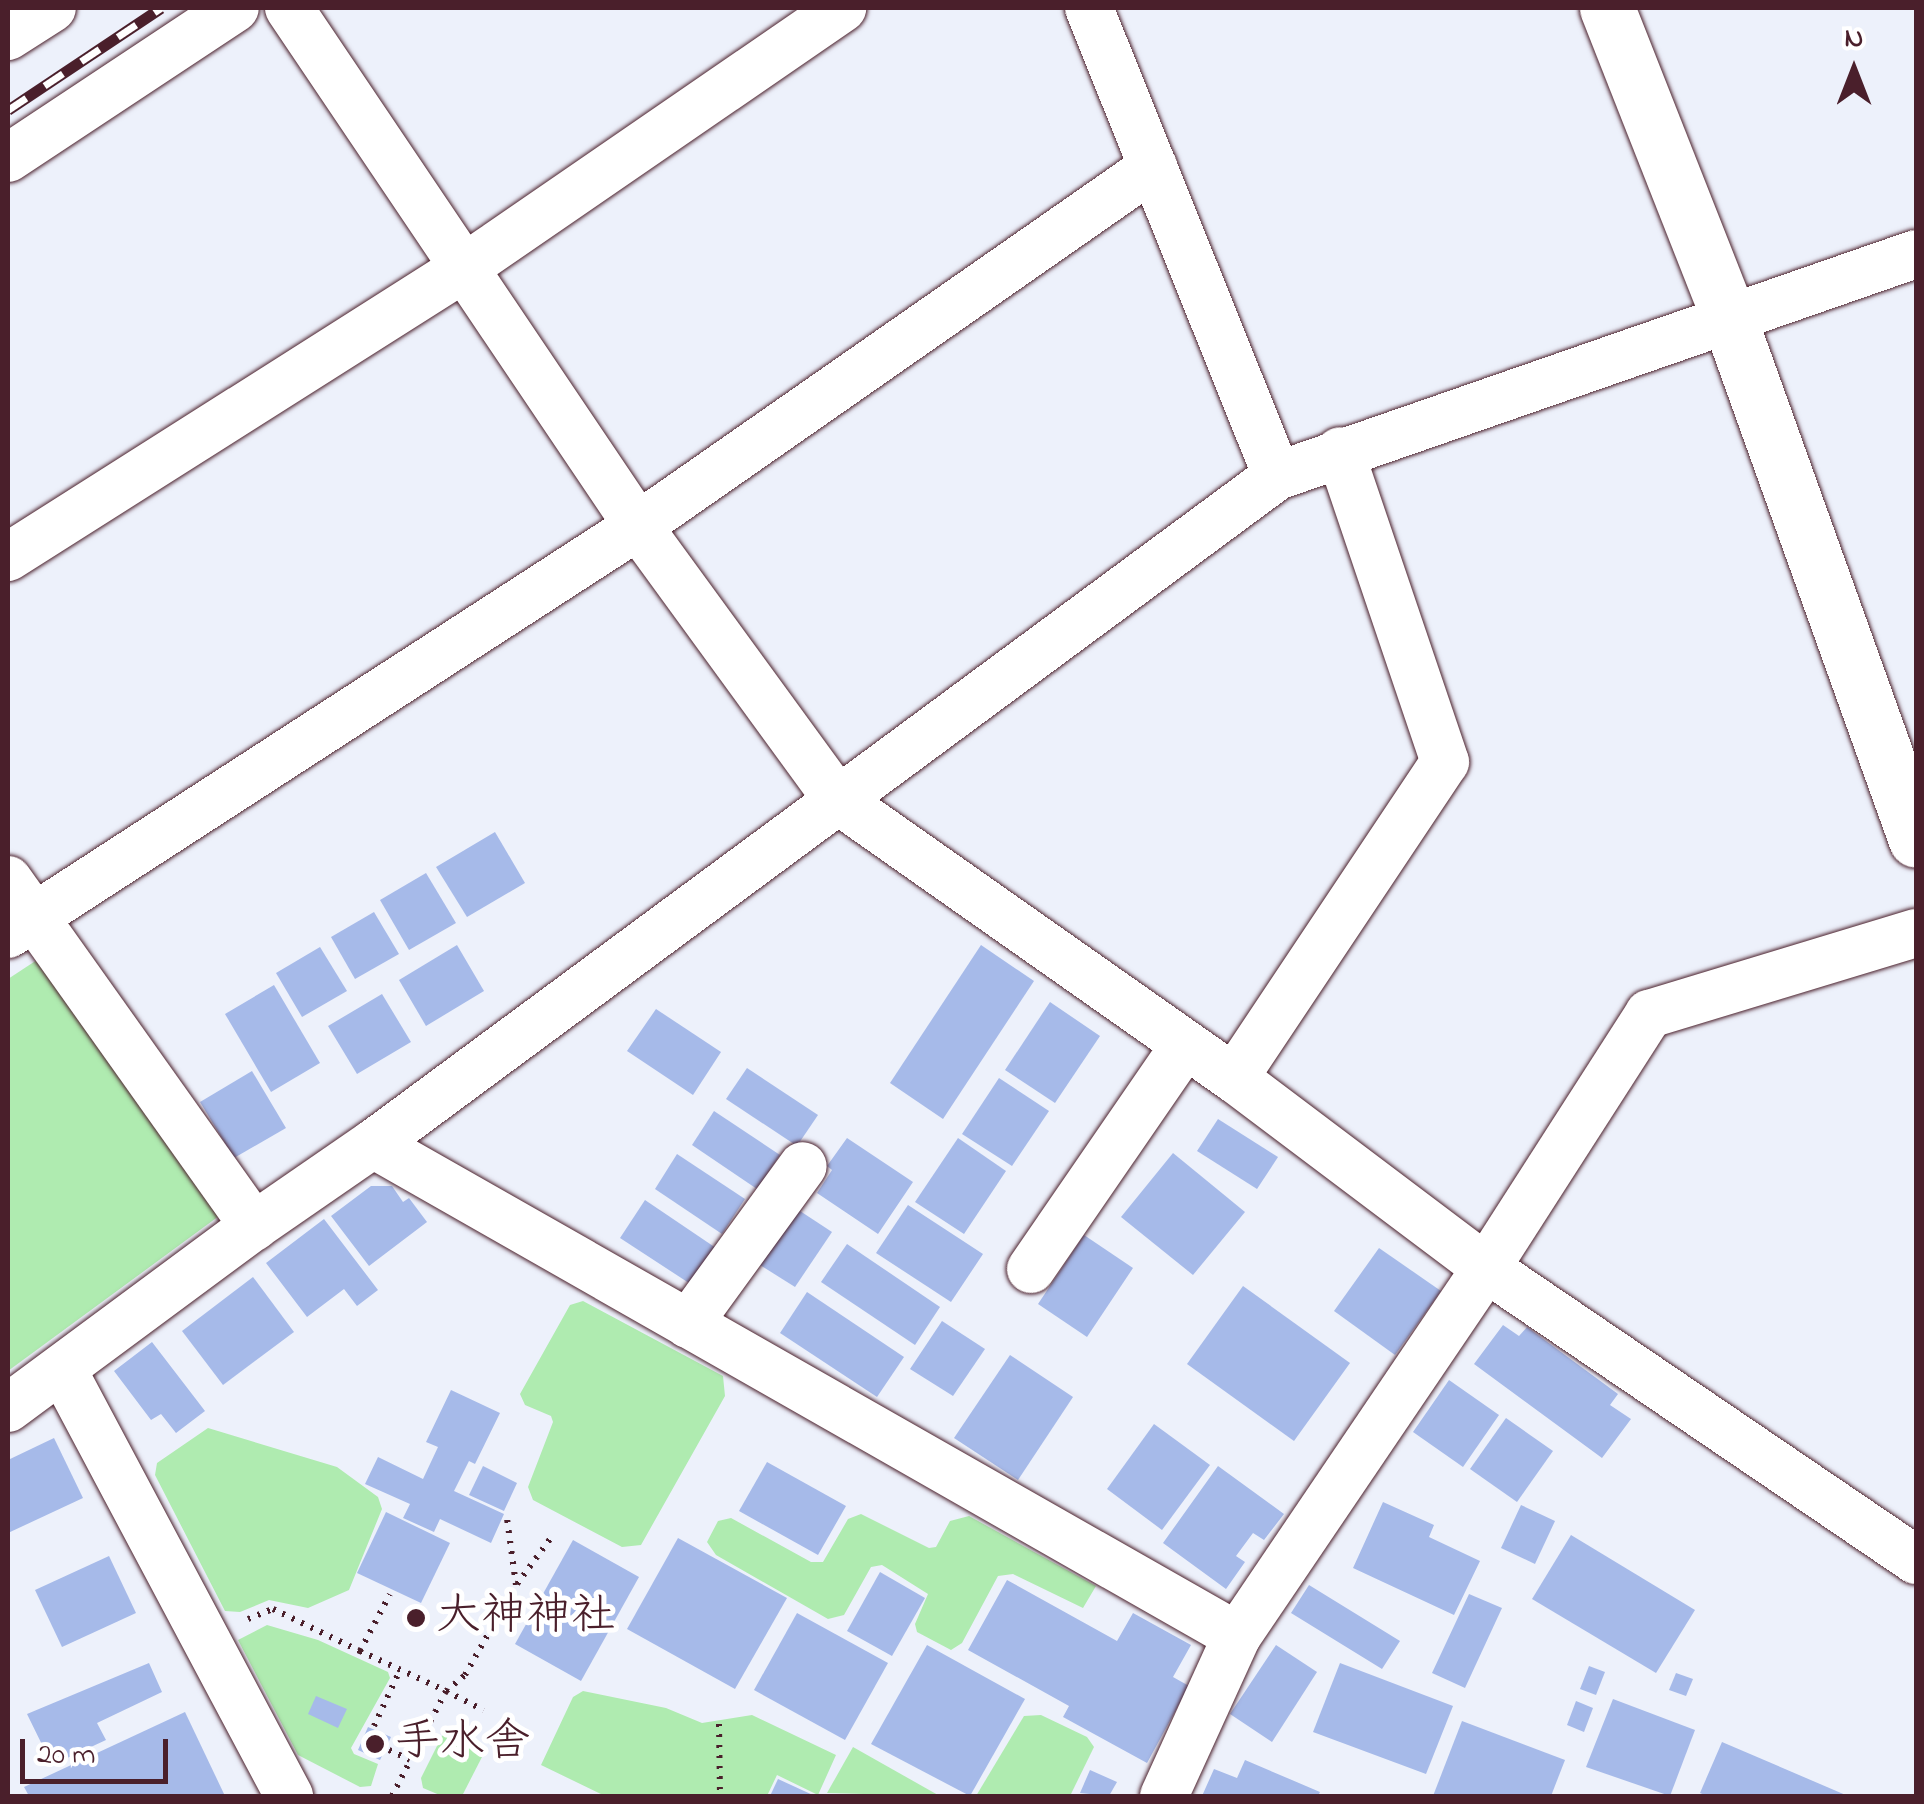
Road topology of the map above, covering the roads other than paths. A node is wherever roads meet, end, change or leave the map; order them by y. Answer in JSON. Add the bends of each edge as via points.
{"nodes":[{"id":1,"x":52,"y":8,"type":"edge"},
{"id":2,"x":235,"y":8,"type":"edge"},
{"id":3,"x":289,"y":8,"type":"edge"},
{"id":4,"x":842,"y":8,"type":"edge"},
{"id":5,"x":1088,"y":8,"type":"edge"},
{"id":6,"x":1607,"y":8,"type":"edge"},
{"id":7,"x":8,"y":36,"type":"edge"},
{"id":8,"x":8,"y":158,"type":"edge"},
{"id":9,"x":1153,"y":167,"type":"junction"},
{"id":10,"x":1916,"y":254,"type":"edge"},
{"id":11,"x":464,"y":268,"type":"junction"},
{"id":12,"x":1730,"y":321,"type":"junction"},
{"id":13,"x":1340,"y":451,"type":"junction"},
{"id":14,"x":1277,"y":476,"type":"junction"},
{"id":15,"x":638,"y":526,"type":"junction"},
{"id":16,"x":8,"y":557,"type":"edge"},
{"id":17,"x":838,"y":800,"type":"junction"},
{"id":18,"x":1916,"y":840,"type":"edge"},
{"id":19,"x":16,"y":911,"type":"edge"},
{"id":20,"x":1916,"y":933,"type":"edge"},
{"id":21,"x":1185,"y":1045,"type":"junction"},
{"id":22,"x":1234,"y":1078,"type":"junction"},
{"id":23,"x":373,"y":1144,"type":"junction"},
{"id":24,"x":803,"y":1166,"type":"dead end"},
{"id":25,"x":254,"y":1226,"type":"junction"},
{"id":26,"x":1486,"y":1268,"type":"junction"},
{"id":27,"x":1031,"y":1269,"type":"dead end"},
{"id":28,"x":688,"y":1324,"type":"junction"},
{"id":29,"x":62,"y":1369,"type":"junction"},
{"id":30,"x":8,"y":1408,"type":"edge"},
{"id":31,"x":1916,"y":1560,"type":"edge"},
{"id":32,"x":1236,"y":1636,"type":"junction"},
{"id":33,"x":288,"y":1796,"type":"edge"},
{"id":34,"x":1164,"y":1796,"type":"edge"}],
"edges":[{"from":1,"to":7,"type":"street"},
{"from":2,"to":8,"type":"street"},
{"from":3,"to":11,"type":"street"},
{"from":4,"to":11,"type":"street"},
{"from":5,"to":9,"type":"street"},
{"from":6,"to":12,"type":"street"},
{"from":9,"to":14,"type":"street"},
{"from":9,"to":15,"type":"street"},
{"from":10,"to":12,"type":"street"},
{"from":11,"to":15,"type":"street"},
{"from":11,"to":16,"type":"street"},
{"from":12,"to":13,"type":"street"},
{"from":12,"to":18,"type":"street"},
{"from":13,"to":14,"type":"street"},
{"from":13,"to":22,"type":"street","via":[[1445,762]]},
{"from":14,"to":17,"type":"street"},
{"from":15,"to":17,"type":"street"},
{"from":15,"to":19,"type":"street"},
{"from":17,"to":21,"type":"street"},
{"from":17,"to":23,"type":"street"},
{"from":19,"to":25,"type":"street"},
{"from":20,"to":26,"type":"street","via":[[1649,1014]]},
{"from":21,"to":22,"type":"street"},
{"from":21,"to":27,"type":"street"},
{"from":22,"to":26,"type":"street"},
{"from":23,"to":25,"type":"street"},
{"from":23,"to":28,"type":"street"},
{"from":24,"to":28,"type":"street"},
{"from":25,"to":29,"type":"street"},
{"from":26,"to":31,"type":"street"},
{"from":26,"to":32,"type":"street"},
{"from":28,"to":32,"type":"street"},
{"from":29,"to":30,"type":"street"},
{"from":29,"to":33,"type":"street"},
{"from":32,"to":34,"type":"street"}]}
